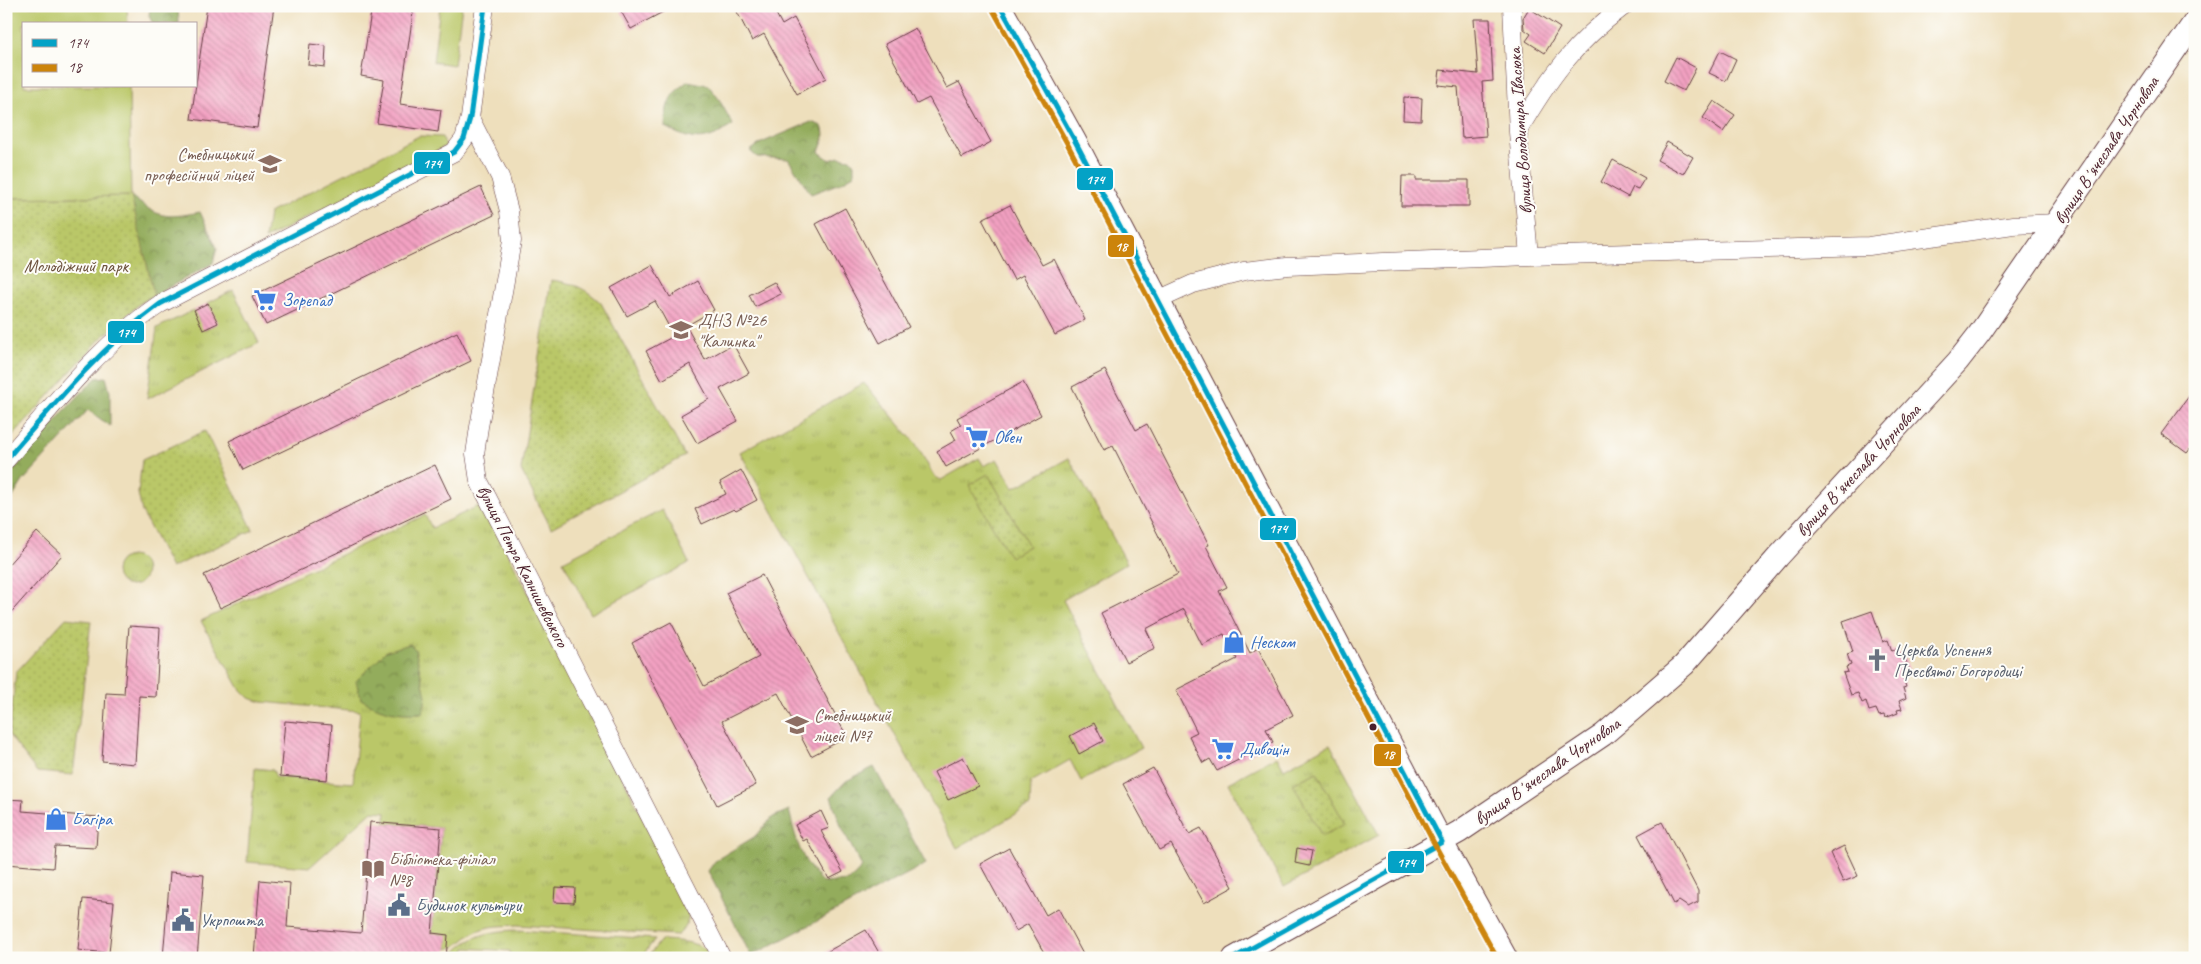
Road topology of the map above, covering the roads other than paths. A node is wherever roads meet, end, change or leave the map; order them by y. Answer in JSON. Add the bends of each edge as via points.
{"nodes":[{"id":1,"x":485,"y":6,"type":"edge"},
{"id":2,"x":1000,"y":6,"type":"edge"},
{"id":3,"x":1512,"y":6,"type":"edge"},
{"id":4,"x":1624,"y":6,"type":"edge"},
{"id":5,"x":2195,"y":21,"type":"edge"},
{"id":6,"x":470,"y":118,"type":"junction"},
{"id":7,"x":1518,"y":132,"type":"junction"},
{"id":8,"x":2056,"y":223,"type":"junction"},
{"id":9,"x":1529,"y":256,"type":"junction"},
{"id":10,"x":1158,"y":300,"type":"junction"},
{"id":11,"x":6,"y":460,"type":"edge"},
{"id":12,"x":1442,"y":842,"type":"junction"},
{"id":13,"x":722,"y":958,"type":"edge"},
{"id":14,"x":1234,"y":958,"type":"edge"},
{"id":15,"x":1506,"y":958,"type":"edge"}],
"edges":[{"from":1,"to":6,"type":"street"},
{"from":2,"to":10,"type":"street","via":[[1075,140]]},
{"from":3,"to":7,"type":"street","name":"вулиця Володимира Івасюка"},
{"from":4,"to":7,"type":"street","via":[[1572,51]]},
{"from":5,"to":8,"type":"street","name":"вулиця Вʼячеслава Чорновола"},
{"from":6,"to":11,"type":"street","via":[[464,139],[454,152],[145,314],[109,346],[49,409]]},
{"from":6,"to":13,"type":"street","name":"вулиця Петра Калнишевського","via":[[500,177],[509,211],[512,241],[475,454],[479,481]]},
{"from":7,"to":9,"type":"street","name":"вулиця Володимира Івасюка"},
{"from":8,"to":9,"type":"street","via":[[2013,225],[1869,246]]},
{"from":8,"to":12,"type":"street","name":"вулиця Вʼячеслава Чорновола","via":[[1958,362],[1778,557],[1684,665],[1603,735]]},
{"from":9,"to":10,"type":"street","via":[[1244,271],[1193,284]]},
{"from":10,"to":12,"type":"street"},
{"from":12,"to":14,"type":"street","name":"вулиця Вʼячеслава Чорновола"},
{"from":12,"to":15,"type":"street"}]}
